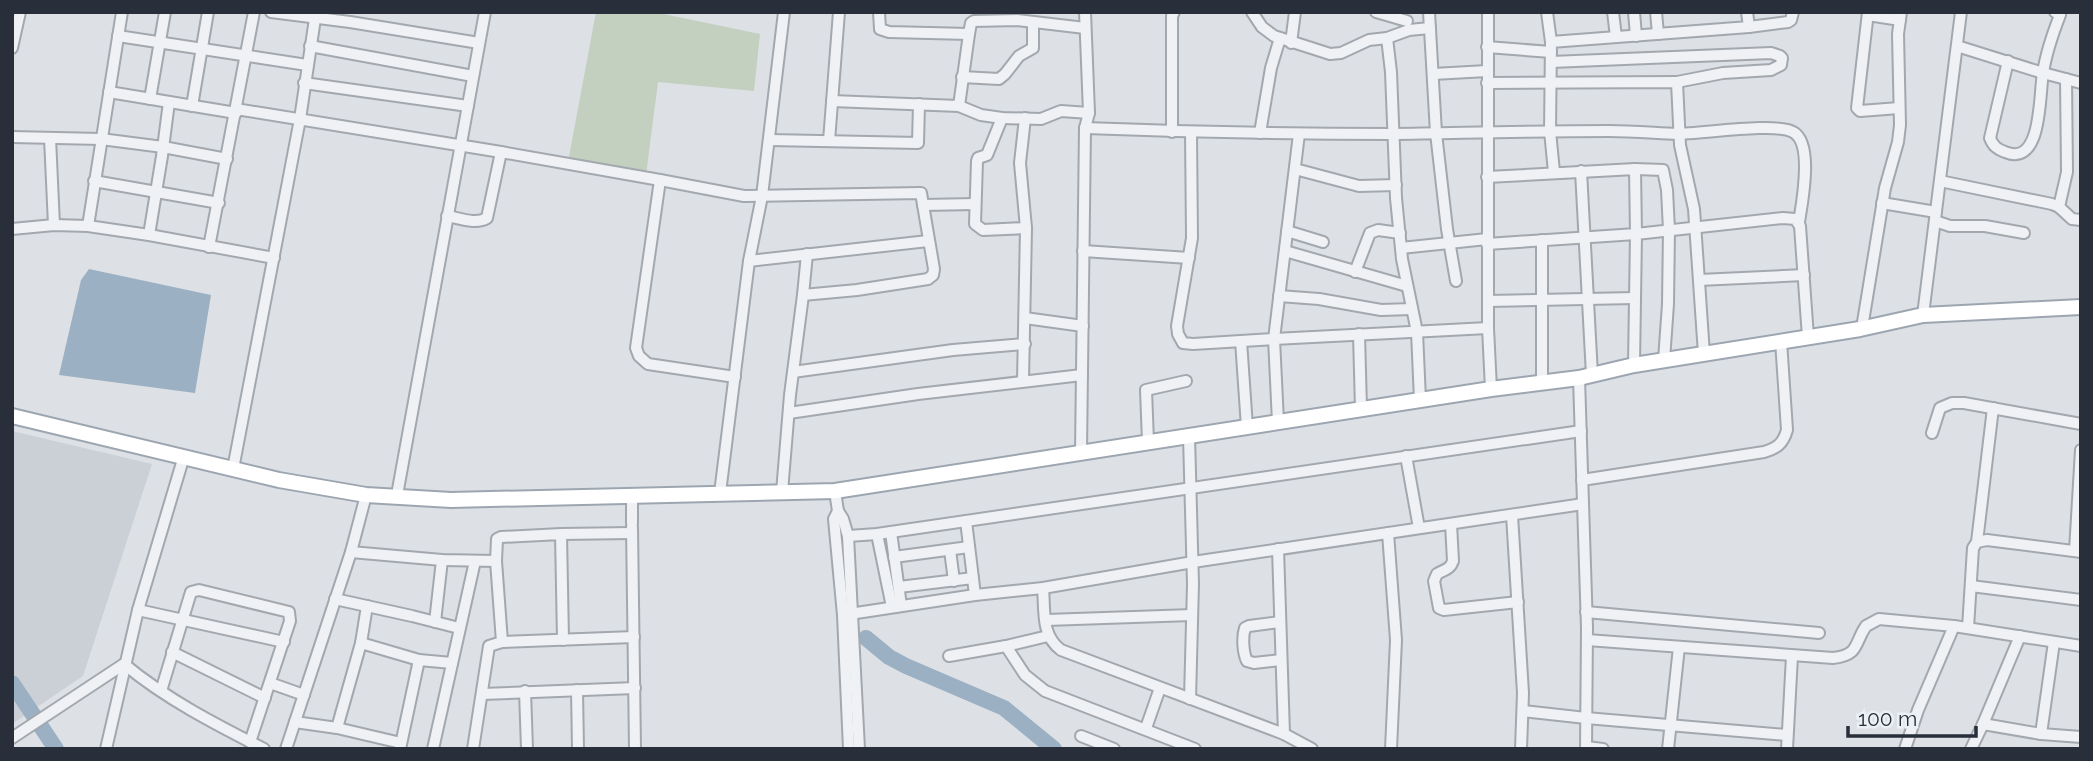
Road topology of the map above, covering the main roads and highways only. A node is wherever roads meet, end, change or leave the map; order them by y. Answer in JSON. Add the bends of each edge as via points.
{"nodes":[{"id":1,"x":2081,"y":307,"type":"edge"},
{"id":2,"x":12,"y":416,"type":"edge"}],
"edges":[{"from":1,"to":2,"type":"main road","via":[[1923,315],[1585,377],[835,491],[451,500],[366,495],[279,480]]}]}
